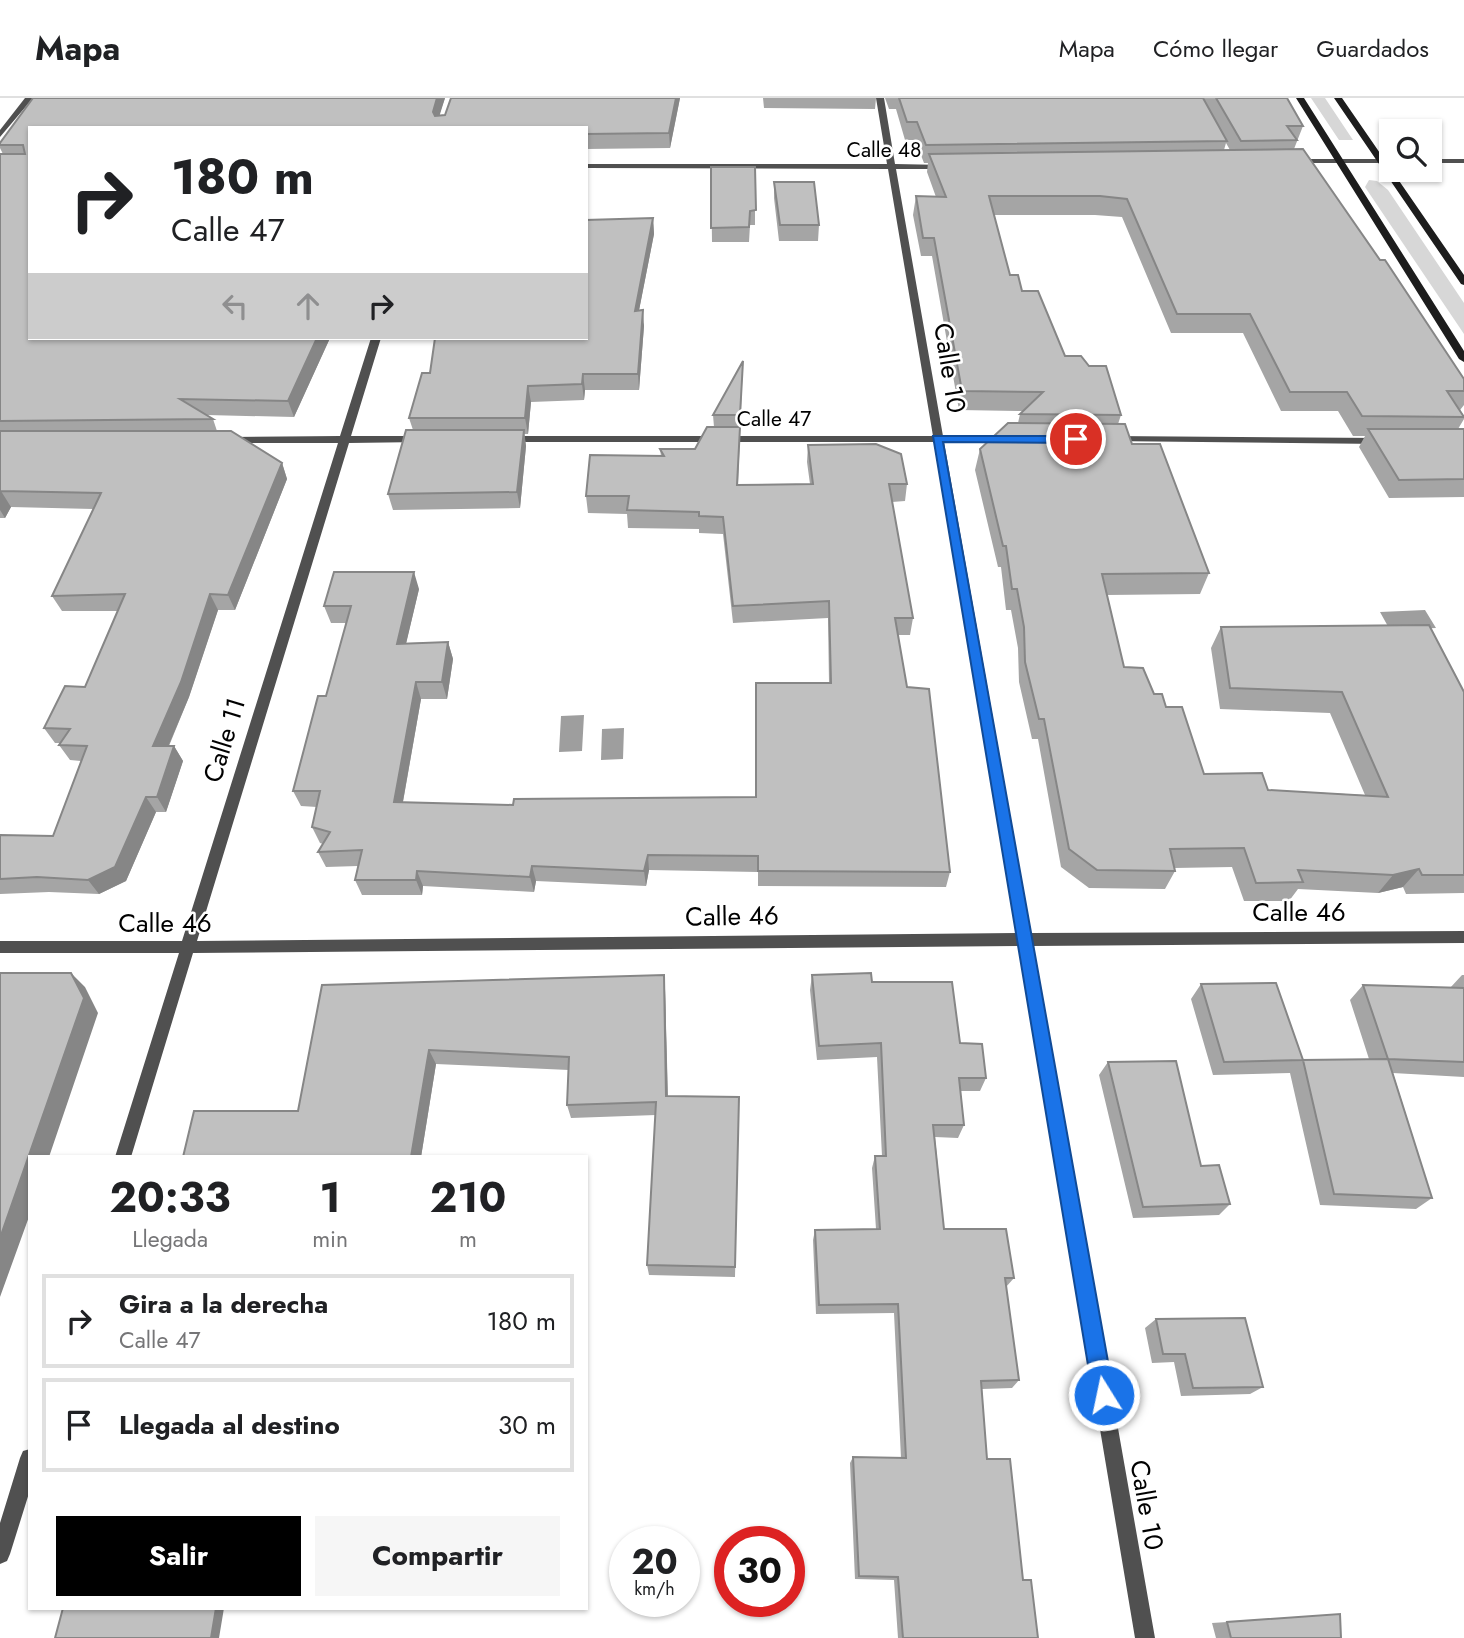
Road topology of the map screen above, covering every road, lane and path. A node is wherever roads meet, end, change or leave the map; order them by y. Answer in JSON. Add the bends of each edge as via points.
{"nodes":[{"id":1,"x":29,"y":98,"type":"edge"},
{"id":2,"x":880,"y":98,"type":"edge"},
{"id":3,"x":1300,"y":98,"type":"edge"},
{"id":4,"x":1338,"y":98,"type":"edge"},
{"id":5,"x":0,"y":135,"type":"edge"},
{"id":6,"x":1379,"y":159,"type":"edge"},
{"id":7,"x":1341,"y":160,"type":"junction"},
{"id":8,"x":1379,"y":160,"type":"edge"},
{"id":9,"x":1286,"y":161,"type":"edge"},
{"id":10,"x":1442,"y":161,"type":"edge"},
{"id":11,"x":1464,"y":161,"type":"edge"},
{"id":12,"x":588,"y":166,"type":"edge"},
{"id":13,"x":961,"y":167,"type":"edge"},
{"id":14,"x":894,"y":169,"type":"junction"},
{"id":15,"x":1395,"y":182,"type":"edge"},
{"id":16,"x":1464,"y":282,"type":"edge"},
{"id":17,"x":375,"y":340,"type":"edge"},
{"id":18,"x":1464,"y":359,"type":"edge"},
{"id":19,"x":937,"y":438,"type":"junction"},
{"id":20,"x":344,"y":439,"type":"junction"},
{"id":21,"x":440,"y":439,"type":"edge"},
{"id":22,"x":496,"y":439,"type":"edge"},
{"id":23,"x":1020,"y":439,"type":"edge"},
{"id":24,"x":1103,"y":439,"type":"edge"},
{"id":25,"x":220,"y":440,"type":"edge"},
{"id":26,"x":1395,"y":442,"type":"edge"},
{"id":27,"x":1025,"y":937,"type":"junction"},
{"id":28,"x":1464,"y":937,"type":"edge"},
{"id":29,"x":0,"y":947,"type":"edge"},
{"id":30,"x":188,"y":948,"type":"junction"},
{"id":31,"x":124,"y":1155,"type":"edge"},
{"id":32,"x":28,"y":1464,"type":"edge"},
{"id":33,"x":0,"y":1554,"type":"edge"},
{"id":34,"x":1145,"y":1638,"type":"edge"}],
"edges":[{"from":1,"to":5,"type":"street"},
{"from":2,"to":14,"type":"street","name":"Calle 10"},
{"from":3,"to":7,"type":"main road"},
{"from":4,"to":6,"type":"main road"},
{"from":7,"to":8,"type":"street"},
{"from":7,"to":9,"type":"street"},
{"from":7,"to":18,"type":"main road"},
{"from":10,"to":11,"type":"street"},
{"from":12,"to":14,"type":"street","name":"Calle 48"},
{"from":13,"to":14,"type":"street","name":"Calle 48"},
{"from":14,"to":19,"type":"street","name":"Calle 10"},
{"from":15,"to":16,"type":"main road"},
{"from":17,"to":20,"type":"street","name":"Calle 11"},
{"from":19,"to":22,"type":"street","name":"Calle 47"},
{"from":19,"to":23,"type":"street","name":"Calle 47"},
{"from":19,"to":27,"type":"street","name":"Calle 10"},
{"from":20,"to":21,"type":"street"},
{"from":20,"to":25,"type":"street"},
{"from":20,"to":30,"type":"street","name":"Calle 11"},
{"from":24,"to":26,"type":"street"},
{"from":27,"to":28,"type":"street","name":"Calle 46"},
{"from":27,"to":30,"type":"street","name":"Calle 46"},
{"from":27,"to":34,"type":"street","name":"Calle 10"},
{"from":29,"to":30,"type":"street","name":"Calle 46"},
{"from":30,"to":31,"type":"street","name":"Calle 11"},
{"from":32,"to":33,"type":"street"}]}
